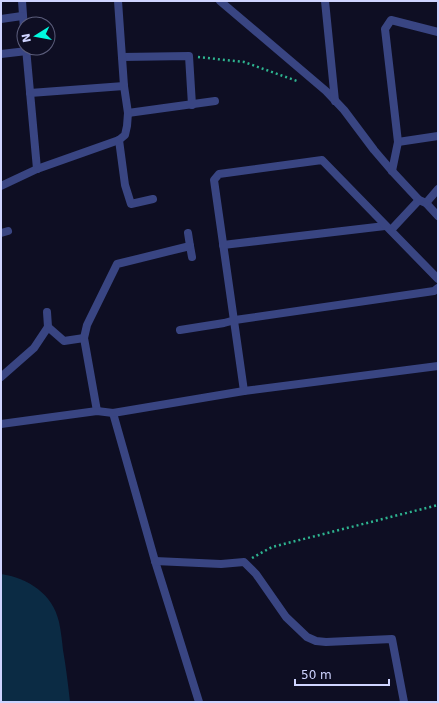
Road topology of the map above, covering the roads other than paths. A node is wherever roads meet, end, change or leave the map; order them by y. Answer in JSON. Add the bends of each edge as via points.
{"nodes":[{"id":1,"x":22,"y":1,"type":"edge"},
{"id":2,"x":118,"y":1,"type":"edge"},
{"id":3,"x":220,"y":1,"type":"edge"},
{"id":4,"x":325,"y":1,"type":"edge"},
{"id":5,"x":22,"y":16,"type":"edge"},
{"id":6,"x":16,"y":17,"type":"edge"},
{"id":7,"x":1,"y":18,"type":"edge"},
{"id":8,"x":438,"y":32,"type":"edge"},
{"id":9,"x":438,"y":36,"type":"edge"},
{"id":10,"x":16,"y":52,"type":"edge"},
{"id":11,"x":1,"y":54,"type":"edge"},
{"id":12,"x":27,"y":56,"type":"edge"},
{"id":13,"x":122,"y":57,"type":"junction"},
{"id":14,"x":124,"y":86,"type":"junction"},
{"id":15,"x":30,"y":93,"type":"junction"},
{"id":16,"x":215,"y":101,"type":"dead end"},
{"id":17,"x":335,"y":101,"type":"junction"},
{"id":18,"x":192,"y":104,"type":"junction"},
{"id":19,"x":128,"y":113,"type":"junction"},
{"id":20,"x":438,"y":136,"type":"edge"},
{"id":21,"x":120,"y":140,"type":"junction"},
{"id":22,"x":398,"y":142,"type":"junction"},
{"id":23,"x":37,"y":169,"type":"junction"},
{"id":24,"x":392,"y":171,"type":"junction"},
{"id":25,"x":1,"y":186,"type":"edge"},
{"id":26,"x":438,"y":189,"type":"edge"},
{"id":27,"x":153,"y":199,"type":"dead end"},
{"id":28,"x":423,"y":202,"type":"junction"},
{"id":29,"x":438,"y":216,"type":"edge"},
{"id":30,"x":388,"y":228,"type":"junction"},
{"id":31,"x":188,"y":233,"type":"dead end"},
{"id":32,"x":223,"y":245,"type":"junction"},
{"id":33,"x":190,"y":246,"type":"junction"},
{"id":34,"x":192,"y":257,"type":"dead end"},
{"id":35,"x":438,"y":279,"type":"edge"},
{"id":36,"x":438,"y":288,"type":"edge"},
{"id":37,"x":47,"y":312,"type":"dead end"},
{"id":38,"x":235,"y":320,"type":"junction"},
{"id":39,"x":48,"y":327,"type":"junction"},
{"id":40,"x":180,"y":330,"type":"dead end"},
{"id":41,"x":84,"y":338,"type":"junction"},
{"id":42,"x":438,"y":366,"type":"edge"},
{"id":43,"x":1,"y":377,"type":"edge"},
{"id":44,"x":244,"y":391,"type":"junction"},
{"id":45,"x":97,"y":412,"type":"junction"},
{"id":46,"x":113,"y":413,"type":"junction"},
{"id":47,"x":1,"y":424,"type":"edge"},
{"id":48,"x":155,"y":561,"type":"junction"},
{"id":49,"x":199,"y":702,"type":"edge"},
{"id":50,"x":404,"y":702,"type":"edge"}],
"edges":[{"from":1,"to":5,"type":"street"},
{"from":2,"to":13,"type":"street"},
{"from":3,"to":17,"type":"street","via":[[312,78]]},
{"from":4,"to":17,"type":"street"},
{"from":6,"to":7,"type":"street"},
{"from":8,"to":9,"type":"street"},
{"from":8,"to":22,"type":"street","via":[[391,20],[385,29]]},
{"from":10,"to":11,"type":"street"},
{"from":12,"to":15,"type":"street"},
{"from":13,"to":14,"type":"street"},
{"from":13,"to":18,"type":"street","via":[[189,56]]},
{"from":14,"to":15,"type":"street"},
{"from":14,"to":19,"type":"street"},
{"from":15,"to":23,"type":"street"},
{"from":16,"to":18,"type":"street"},
{"from":17,"to":24,"type":"street"},
{"from":18,"to":19,"type":"street"},
{"from":19,"to":21,"type":"street","via":[[127,126]]},
{"from":20,"to":22,"type":"street"},
{"from":21,"to":23,"type":"street"},
{"from":21,"to":27,"type":"street","via":[[125,185],[131,204]]},
{"from":22,"to":24,"type":"street"},
{"from":23,"to":25,"type":"street"},
{"from":24,"to":28,"type":"street"},
{"from":26,"to":28,"type":"street"},
{"from":28,"to":29,"type":"street"},
{"from":28,"to":30,"type":"street"},
{"from":30,"to":32,"type":"street"},
{"from":30,"to":32,"type":"street","via":[[322,160],[219,174],[214,180]]},
{"from":30,"to":35,"type":"street"},
{"from":31,"to":33,"type":"street"},
{"from":32,"to":38,"type":"street"},
{"from":33,"to":34,"type":"street"},
{"from":33,"to":41,"type":"street","via":[[118,264],[87,325]]},
{"from":36,"to":38,"type":"street","via":[[434,291]]},
{"from":37,"to":39,"type":"street"},
{"from":38,"to":40,"type":"street"},
{"from":38,"to":44,"type":"street"},
{"from":39,"to":41,"type":"street","via":[[64,341]]},
{"from":39,"to":43,"type":"street","via":[[34,348]]},
{"from":41,"to":45,"type":"street"},
{"from":42,"to":44,"type":"street"},
{"from":44,"to":46,"type":"street"},
{"from":45,"to":46,"type":"street"},
{"from":45,"to":47,"type":"street"},
{"from":46,"to":48,"type":"street"},
{"from":48,"to":49,"type":"street"},
{"from":48,"to":50,"type":"street","via":[[221,564],[244,562],[256,574],[286,617],[307,637],[326,642],[392,640]]}]}
